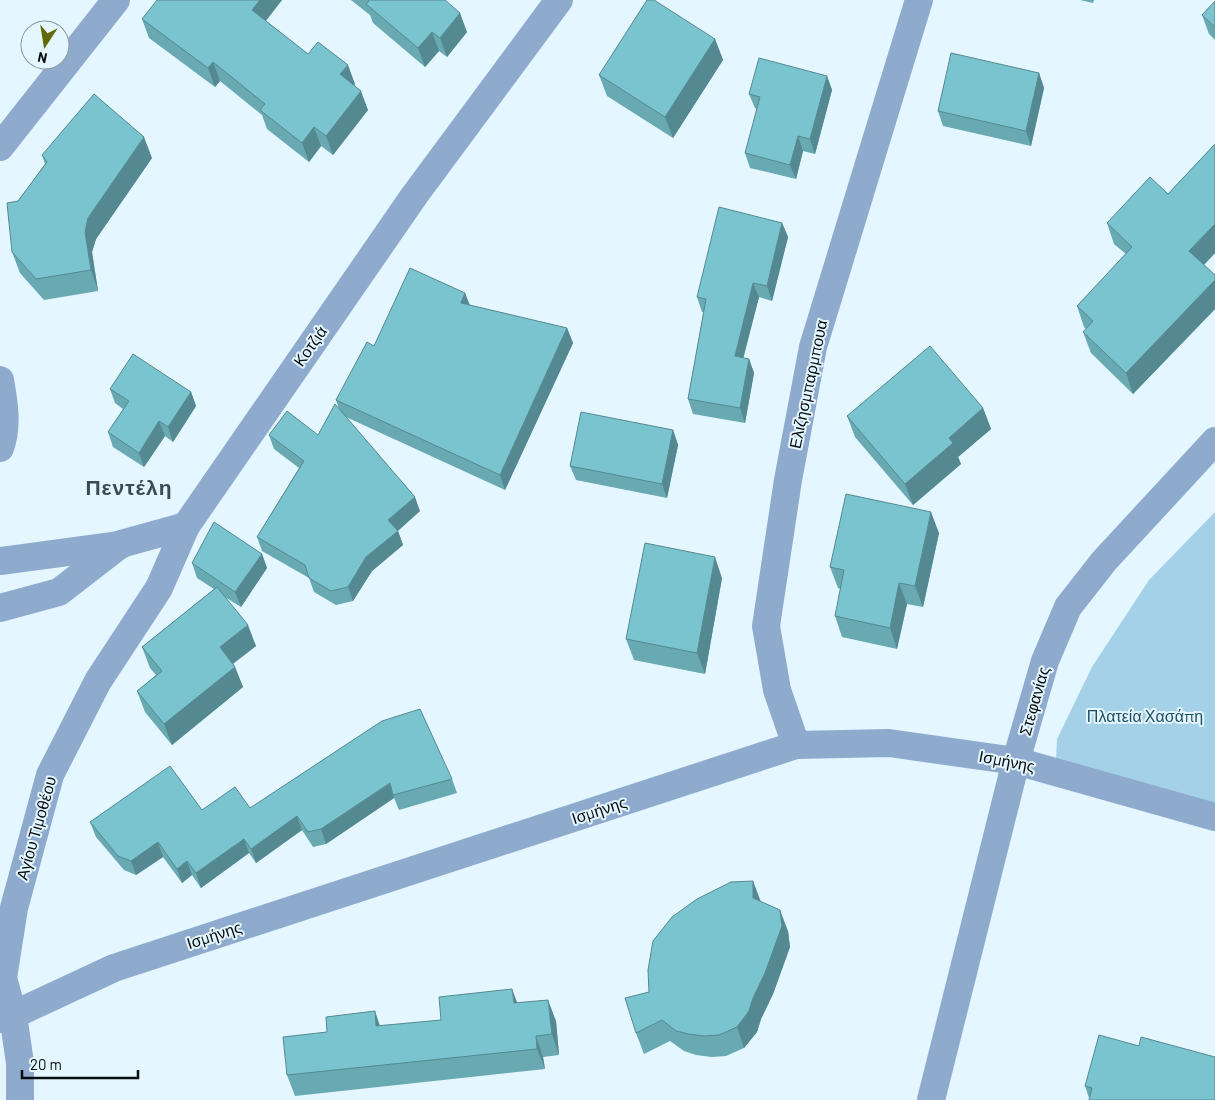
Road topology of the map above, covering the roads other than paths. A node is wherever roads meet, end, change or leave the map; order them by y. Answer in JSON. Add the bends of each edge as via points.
{"nodes":[{"id":1,"x":116,"y":0,"type":"edge"},
{"id":2,"x":559,"y":0,"type":"edge"},
{"id":3,"x":919,"y":0,"type":"edge"},
{"id":4,"x":0,"y":147,"type":"edge"},
{"id":5,"x":0,"y":380,"type":"edge"},
{"id":6,"x":1215,"y":441,"type":"edge"},
{"id":7,"x":0,"y":448,"type":"edge"},
{"id":8,"x":186,"y":526,"type":"junction"},
{"id":9,"x":121,"y":544,"type":"junction"},
{"id":10,"x":0,"y":561,"type":"edge"},
{"id":11,"x":0,"y":608,"type":"edge"},
{"id":12,"x":796,"y":746,"type":"junction"},
{"id":13,"x":1016,"y":760,"type":"junction"},
{"id":14,"x":1215,"y":817,"type":"edge"},
{"id":15,"x":4,"y":1014,"type":"edge"},
{"id":16,"x":20,"y":1100,"type":"edge"},
{"id":17,"x":931,"y":1100,"type":"edge"}],
"edges":[{"from":1,"to":4,"type":"street"},
{"from":2,"to":8,"type":"street","name":"Κοτζιά","via":[[414,196]]},
{"from":3,"to":12,"type":"street","name":"Ελιζησμπαρμπουα","via":[[813,347],[788,480],[766,626],[777,690]]},
{"from":5,"to":7,"type":"street","via":[[4,400]]},
{"from":6,"to":13,"type":"street","name":"Στεφανίας","via":[[1104,561],[1068,607],[1045,661]]},
{"from":8,"to":9,"type":"street"},
{"from":8,"to":15,"type":"street","name":"Αγίου Τιμοθέου","via":[[159,588],[98,681],[50,775],[14,908],[3,978]]},
{"from":9,"to":10,"type":"street"},
{"from":9,"to":11,"type":"street","via":[[59,592]]},
{"from":12,"to":13,"type":"street","name":"Ισμήνης","via":[[889,743]]},
{"from":12,"to":15,"type":"street","name":"Ισμήνης","via":[[114,968]]},
{"from":13,"to":14,"type":"street","name":"Ισμήνης"},
{"from":13,"to":17,"type":"street","name":"Στεφανίας"},
{"from":15,"to":16,"type":"street","name":"Αγίου Τιμοθέου","via":[[20,1063]]}]}
